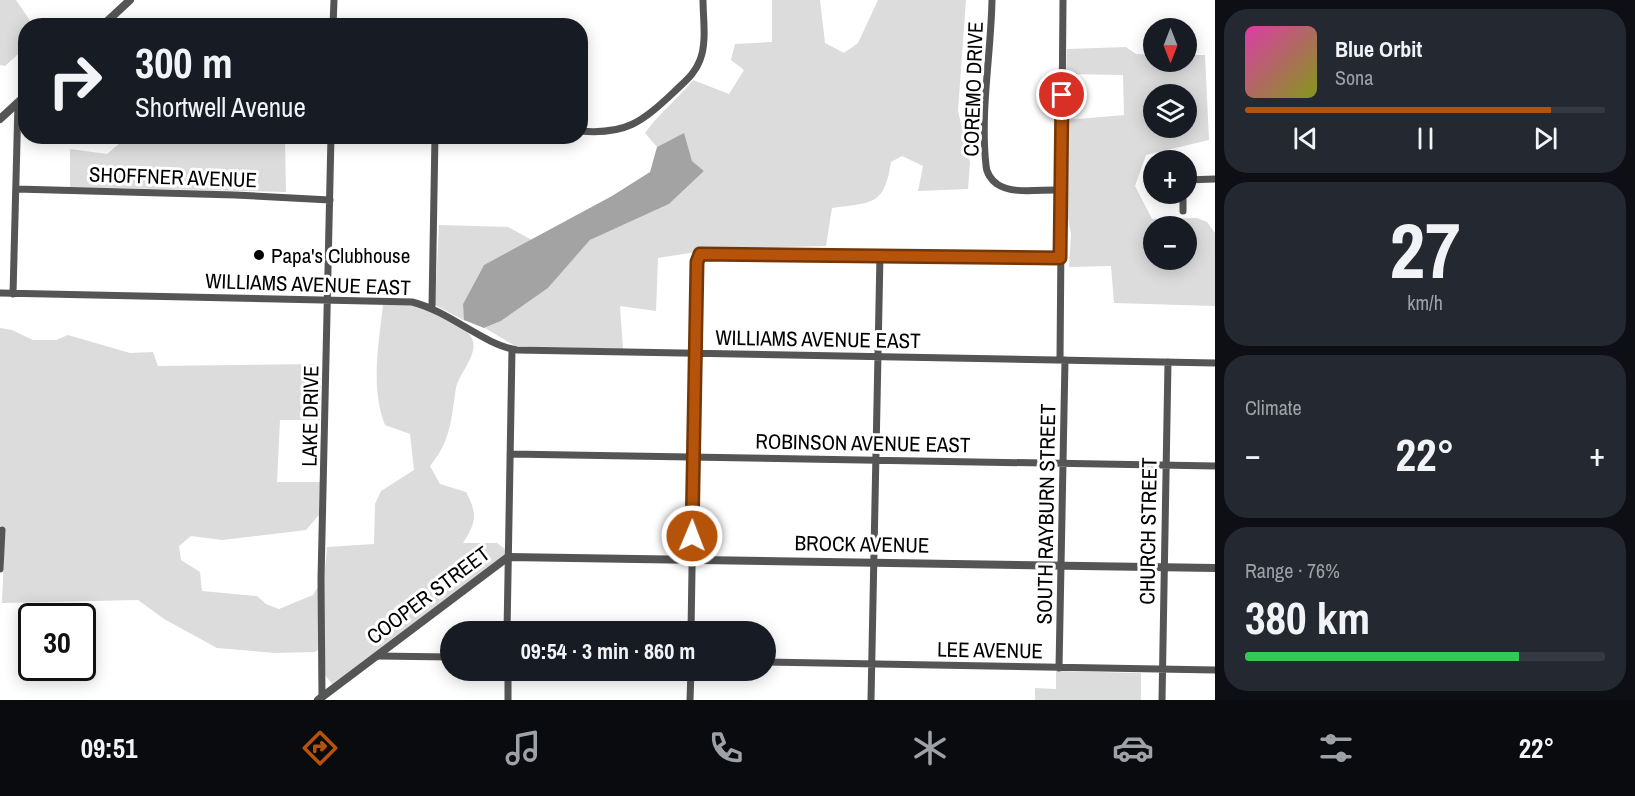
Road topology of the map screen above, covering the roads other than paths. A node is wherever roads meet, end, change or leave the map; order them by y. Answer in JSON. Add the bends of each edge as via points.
{"nodes":[{"id":1,"x":130,"y":0,"type":"edge"},
{"id":2,"x":334,"y":0,"type":"edge"},
{"id":3,"x":703,"y":0,"type":"edge"},
{"id":4,"x":992,"y":0,"type":"edge"},
{"id":5,"x":1063,"y":0,"type":"edge"},
{"id":6,"x":111,"y":18,"type":"edge"},
{"id":7,"x":333,"y":18,"type":"edge"},
{"id":8,"x":18,"y":103,"type":"joint"},
{"id":9,"x":0,"y":119,"type":"edge"},
{"id":10,"x":588,"y":132,"type":"edge"},
{"id":11,"x":331,"y":144,"type":"edge"},
{"id":12,"x":435,"y":144,"type":"edge"},
{"id":13,"x":1215,"y":179,"type":"edge"},
{"id":14,"x":1197,"y":180,"type":"edge"},
{"id":15,"x":16,"y":189,"type":"junction"},
{"id":16,"x":1060,"y":190,"type":"junction"},
{"id":17,"x":330,"y":200,"type":"junction"},
{"id":18,"x":1183,"y":204,"type":"edge"},
{"id":19,"x":1183,"y":211,"type":"dead end"},
{"id":20,"x":880,"y":255,"type":"junction"},
{"id":21,"x":1060,"y":258,"type":"junction"},
{"id":22,"x":0,"y":293,"type":"edge"},
{"id":23,"x":13,"y":294,"type":"junction"},
{"id":24,"x":329,"y":300,"type":"junction"},
{"id":25,"x":432,"y":307,"type":"junction"},
{"id":26,"x":512,"y":349,"type":"junction"},
{"id":27,"x":696,"y":354,"type":"junction"},
{"id":28,"x":877,"y":357,"type":"junction"},
{"id":29,"x":1063,"y":360,"type":"junction"},
{"id":30,"x":1168,"y":362,"type":"junction"},
{"id":31,"x":1215,"y":363,"type":"edge"},
{"id":32,"x":510,"y":454,"type":"junction"},
{"id":33,"x":693,"y":457,"type":"junction"},
{"id":34,"x":876,"y":459,"type":"junction"},
{"id":35,"x":1064,"y":463,"type":"junction"},
{"id":36,"x":1166,"y":465,"type":"junction"},
{"id":37,"x":1215,"y":466,"type":"edge"},
{"id":38,"x":2,"y":530,"type":"dead end"},
{"id":39,"x":508,"y":557,"type":"junction"},
{"id":40,"x":692,"y":559,"type":"junction"},
{"id":41,"x":874,"y":562,"type":"junction"},
{"id":42,"x":1062,"y":566,"type":"junction"},
{"id":43,"x":1165,"y":567,"type":"junction"},
{"id":44,"x":1215,"y":568,"type":"edge"},
{"id":45,"x":0,"y":570,"type":"edge"},
{"id":46,"x":507,"y":621,"type":"edge"},
{"id":47,"x":691,"y":621,"type":"edge"},
{"id":48,"x":378,"y":656,"type":"junction"},
{"id":49,"x":440,"y":657,"type":"edge"},
{"id":50,"x":776,"y":663,"type":"edge"},
{"id":51,"x":872,"y":665,"type":"junction"},
{"id":52,"x":1059,"y":668,"type":"junction"},
{"id":53,"x":1162,"y":669,"type":"junction"},
{"id":54,"x":1215,"y":670,"type":"edge"},
{"id":55,"x":508,"y":681,"type":"edge"},
{"id":56,"x":691,"y":681,"type":"edge"},
{"id":57,"x":320,"y":699,"type":"edge"},
{"id":58,"x":508,"y":700,"type":"edge"},
{"id":59,"x":690,"y":700,"type":"edge"},
{"id":60,"x":871,"y":700,"type":"edge"},
{"id":61,"x":1162,"y":700,"type":"edge"}],
"edges":[{"from":1,"to":6,"type":"street"},
{"from":2,"to":7,"type":"street"},
{"from":3,"to":10,"type":"street","via":[[702,53],[698,66],[636,124],[613,132]]},
{"from":4,"to":16,"type":"street","name":"COREMO DRIVE","via":[[987,171],[995,183],[1007,189]]},
{"from":5,"to":16,"type":"street","name":"SOUTH RAYBURN STREET"},
{"from":8,"to":9,"type":"street"},
{"from":8,"to":15,"type":"street"},
{"from":11,"to":17,"type":"street","name":"LAKE DRIVE"},
{"from":12,"to":25,"type":"street"},
{"from":13,"to":14,"type":"street"},
{"from":15,"to":17,"type":"street","name":"SHOFFNER AVENUE"},
{"from":15,"to":23,"type":"street"},
{"from":16,"to":21,"type":"street","name":"SOUTH RAYBURN STREET"},
{"from":17,"to":24,"type":"street","name":"LAKE DRIVE"},
{"from":18,"to":19,"type":"street"},
{"from":20,"to":21,"type":"street"},
{"from":20,"to":27,"type":"street","via":[[700,254]]},
{"from":20,"to":28,"type":"street"},
{"from":21,"to":29,"type":"street","name":"SOUTH RAYBURN STREET"},
{"from":22,"to":23,"type":"street","name":"WILLIAMS AVENUE EAST"},
{"from":23,"to":24,"type":"street","name":"WILLIAMS AVENUE EAST"},
{"from":24,"to":25,"type":"street","name":"WILLIAMS AVENUE EAST","via":[[403,301]]},
{"from":24,"to":57,"type":"street","name":"LAKE DRIVE"},
{"from":25,"to":26,"type":"street","name":"WILLIAMS AVENUE EAST"},
{"from":26,"to":27,"type":"street","name":"WILLIAMS AVENUE EAST"},
{"from":26,"to":32,"type":"street","name":"COOPER STREET"},
{"from":27,"to":28,"type":"street","name":"WILLIAMS AVENUE EAST"},
{"from":27,"to":33,"type":"street"},
{"from":28,"to":29,"type":"street","name":"WILLIAMS AVENUE EAST"},
{"from":28,"to":34,"type":"street"},
{"from":29,"to":30,"type":"street","name":"WILLIAMS AVENUE EAST"},
{"from":29,"to":35,"type":"street","name":"SOUTH RAYBURN STREET"},
{"from":30,"to":31,"type":"street","name":"WILLIAMS AVENUE EAST"},
{"from":30,"to":36,"type":"street","name":"CHURCH STREET"},
{"from":32,"to":33,"type":"street","name":"ROBINSON AVENUE EAST"},
{"from":32,"to":39,"type":"street","name":"COOPER STREET"},
{"from":33,"to":34,"type":"street","name":"ROBINSON AVENUE EAST"},
{"from":33,"to":40,"type":"street"},
{"from":34,"to":35,"type":"street","name":"ROBINSON AVENUE EAST"},
{"from":34,"to":41,"type":"street"},
{"from":35,"to":36,"type":"street","name":"ROBINSON AVENUE EAST"},
{"from":35,"to":42,"type":"street","name":"SOUTH RAYBURN STREET"},
{"from":36,"to":37,"type":"street","name":"ROBINSON AVENUE EAST"},
{"from":36,"to":43,"type":"street","name":"CHURCH STREET"},
{"from":38,"to":45,"type":"street"},
{"from":39,"to":40,"type":"street","name":"BROCK AVENUE"},
{"from":39,"to":46,"type":"street"},
{"from":39,"to":48,"type":"street","name":"COOPER STREET"},
{"from":40,"to":41,"type":"street","name":"BROCK AVENUE"},
{"from":40,"to":47,"type":"street"},
{"from":41,"to":42,"type":"street","name":"BROCK AVENUE"},
{"from":41,"to":51,"type":"street"},
{"from":42,"to":43,"type":"street","name":"BROCK AVENUE"},
{"from":42,"to":52,"type":"street","name":"SOUTH RAYBURN STREET"},
{"from":43,"to":44,"type":"street","name":"BROCK AVENUE"},
{"from":43,"to":53,"type":"street","name":"CHURCH STREET"},
{"from":48,"to":49,"type":"street"},
{"from":48,"to":57,"type":"street","name":"COOPER STREET"},
{"from":50,"to":51,"type":"street","name":"LEE AVENUE"},
{"from":51,"to":52,"type":"street","name":"LEE AVENUE"},
{"from":51,"to":60,"type":"street"},
{"from":52,"to":53,"type":"street","name":"LEE AVENUE"},
{"from":53,"to":54,"type":"street","name":"LEE AVENUE"},
{"from":53,"to":61,"type":"street","name":"CHURCH STREET"},
{"from":55,"to":58,"type":"street"},
{"from":56,"to":59,"type":"street"}]}
